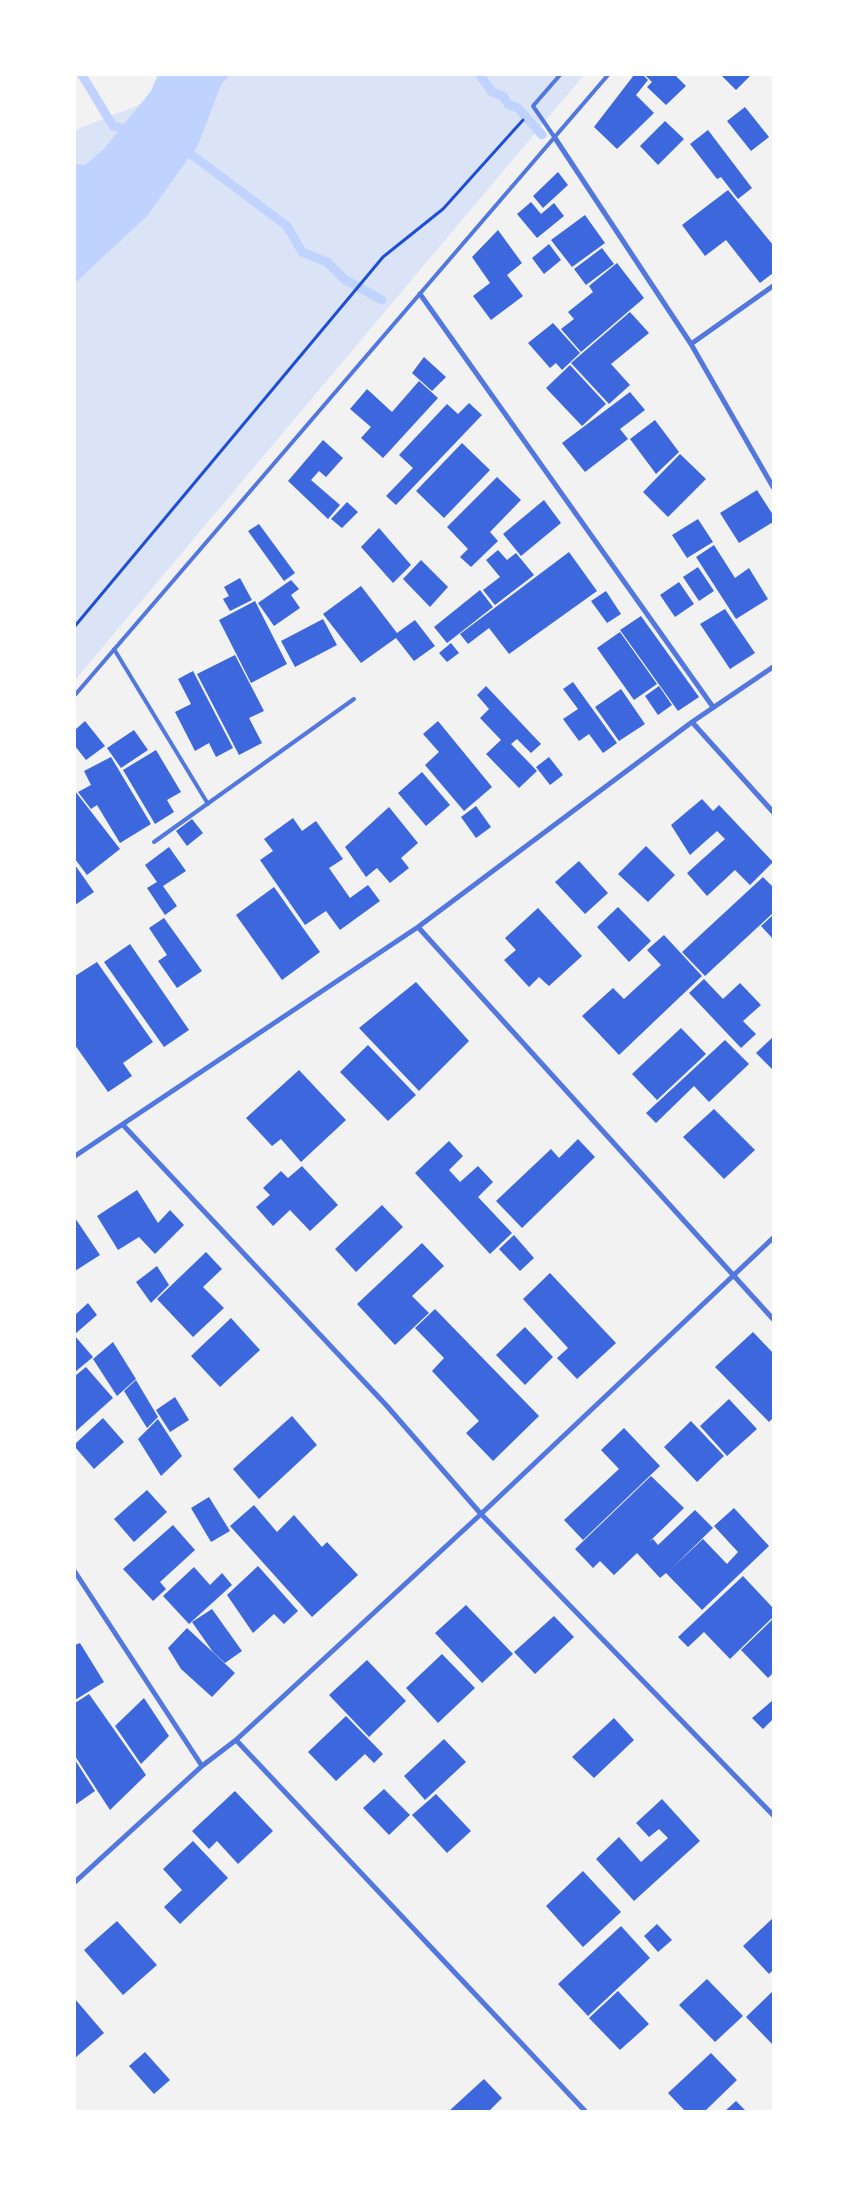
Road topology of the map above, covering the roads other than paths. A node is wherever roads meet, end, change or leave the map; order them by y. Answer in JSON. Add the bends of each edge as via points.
{"nodes":[{"id":1,"x":560,"y":75,"type":"edge"},
{"id":2,"x":608,"y":75,"type":"edge"},
{"id":3,"x":555,"y":138,"type":"junction"},
{"id":4,"x":773,"y":286,"type":"edge"},
{"id":5,"x":420,"y":294,"type":"junction"},
{"id":6,"x":691,"y":344,"type":"junction"},
{"id":7,"x":773,"y":487,"type":"edge"},
{"id":8,"x":114,"y":649,"type":"junction"},
{"id":9,"x":773,"y":667,"type":"edge"},
{"id":10,"x":75,"y":695,"type":"edge"},
{"id":11,"x":354,"y":700,"type":"dead end"},
{"id":12,"x":714,"y":707,"type":"junction"},
{"id":13,"x":692,"y":722,"type":"junction"},
{"id":14,"x":208,"y":804,"type":"junction"},
{"id":15,"x":773,"y":812,"type":"edge"},
{"id":16,"x":154,"y":842,"type":"dead end"},
{"id":17,"x":418,"y":927,"type":"junction"},
{"id":18,"x":123,"y":1125,"type":"junction"},
{"id":19,"x":75,"y":1156,"type":"edge"},
{"id":20,"x":773,"y":1238,"type":"edge"},
{"id":21,"x":733,"y":1277,"type":"junction"},
{"id":22,"x":773,"y":1318,"type":"edge"},
{"id":23,"x":481,"y":1514,"type":"junction"},
{"id":24,"x":75,"y":1572,"type":"edge"},
{"id":25,"x":236,"y":1740,"type":"junction"},
{"id":26,"x":202,"y":1766,"type":"junction"},
{"id":27,"x":773,"y":1815,"type":"edge"},
{"id":28,"x":75,"y":1882,"type":"edge"},
{"id":29,"x":585,"y":2111,"type":"edge"}],
"edges":[{"from":1,"to":3,"type":"lane","via":[[534,106]]},
{"from":2,"to":3,"type":"lane"},
{"from":3,"to":5,"type":"lane"},
{"from":3,"to":6,"type":"street"},
{"from":4,"to":6,"type":"street"},
{"from":5,"to":8,"type":"lane"},
{"from":5,"to":12,"type":"street"},
{"from":6,"to":7,"type":"street"},
{"from":8,"to":10,"type":"lane"},
{"from":8,"to":14,"type":"lane"},
{"from":9,"to":12,"type":"street"},
{"from":11,"to":14,"type":"lane"},
{"from":12,"to":13,"type":"street"},
{"from":13,"to":15,"type":"street"},
{"from":13,"to":17,"type":"street"},
{"from":14,"to":16,"type":"lane"},
{"from":17,"to":18,"type":"street"},
{"from":17,"to":21,"type":"street"},
{"from":18,"to":19,"type":"street"},
{"from":18,"to":23,"type":"street","via":[[386,1406]]},
{"from":20,"to":21,"type":"street"},
{"from":21,"to":22,"type":"street"},
{"from":21,"to":23,"type":"street"},
{"from":23,"to":25,"type":"street"},
{"from":23,"to":27,"type":"street"},
{"from":24,"to":26,"type":"street"},
{"from":25,"to":26,"type":"street"},
{"from":25,"to":29,"type":"street"},
{"from":26,"to":28,"type":"street"}]}
